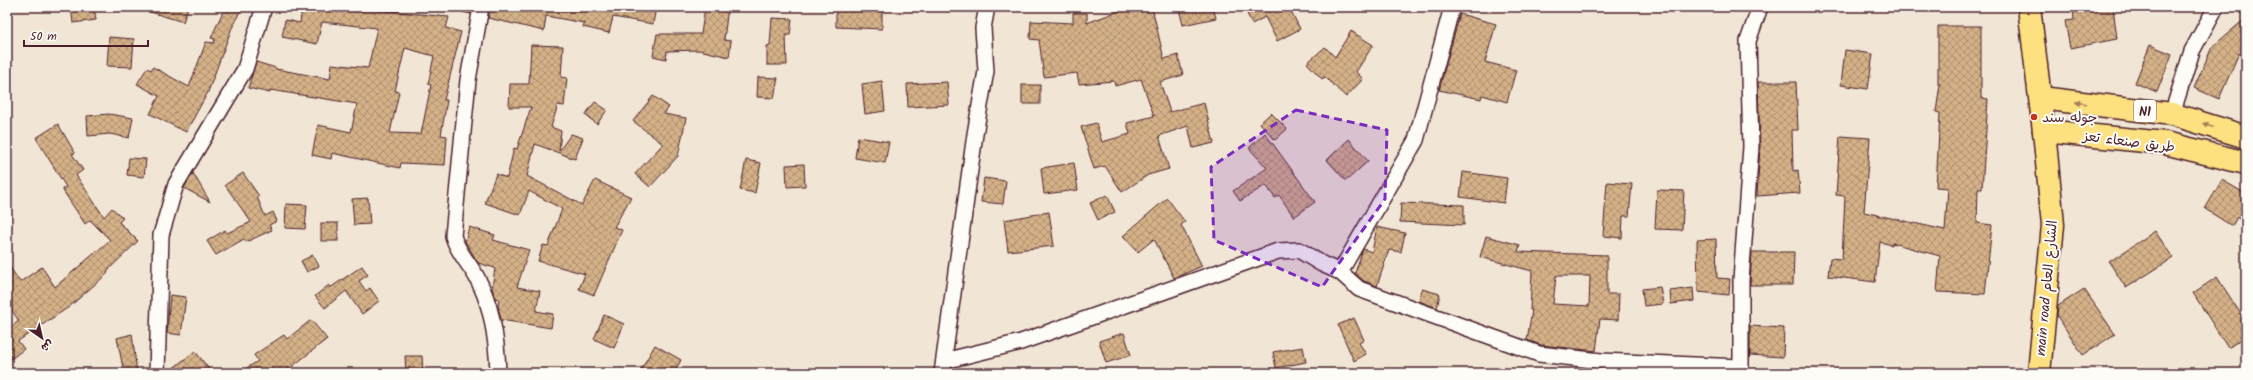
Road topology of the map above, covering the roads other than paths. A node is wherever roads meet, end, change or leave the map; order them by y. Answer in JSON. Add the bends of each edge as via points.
{"nodes":[{"id":1,"x":264,"y":7,"type":"edge"},
{"id":2,"x":481,"y":7,"type":"edge"},
{"id":3,"x":987,"y":7,"type":"edge"},
{"id":4,"x":1452,"y":7,"type":"edge"},
{"id":5,"x":1760,"y":7,"type":"edge"},
{"id":6,"x":2029,"y":7,"type":"edge"},
{"id":7,"x":2216,"y":7,"type":"edge"},
{"id":8,"x":2041,"y":98,"type":"junction"},
{"id":9,"x":2172,"y":114,"type":"junction"},
{"id":10,"x":2044,"y":131,"type":"junction"},
{"id":11,"x":2246,"y":137,"type":"edge"},
{"id":12,"x":2246,"y":163,"type":"edge"},
{"id":13,"x":1340,"y":272,"type":"junction"},
{"id":14,"x":943,"y":367,"type":"edge"},
{"id":15,"x":1741,"y":370,"type":"edge"},
{"id":16,"x":157,"y":373,"type":"edge"},
{"id":17,"x":498,"y":373,"type":"edge"},
{"id":18,"x":2039,"y":373,"type":"edge"}],
"edges":[{"from":1,"to":16,"type":"street","via":[[245,69],[176,184],[161,235]]},
{"from":2,"to":17,"type":"street","via":[[468,80],[453,236],[456,248],[477,277],[485,299],[495,335]]},
{"from":3,"to":14,"type":"street","via":[[983,28],[986,71]]},
{"from":4,"to":13,"type":"street","via":[[1416,140]]},
{"from":5,"to":15,"type":"street","via":[[1748,41],[1751,147],[1742,280]]},
{"from":6,"to":8,"type":"main road"},
{"from":7,"to":9,"type":"street","via":[[2192,51]]},
{"from":9,"to":8,"type":"main road","number":"N1","one_way":true},
{"from":8,"to":10,"type":"main road"},
{"from":11,"to":9,"type":"main road","number":"N1","one_way":true},
{"from":10,"to":12,"type":"main road","name":"طريق صنعاء تعز","number":"N1","via":[[2165,143]]},
{"from":10,"to":18,"type":"main road","name":"main road الشارع العام","via":[[2053,225]]},
{"from":13,"to":14,"type":"street","via":[[1299,250],[1278,251]]},
{"from":13,"to":15,"type":"street","via":[[1359,290],[1539,354],[1601,361]]}]}
